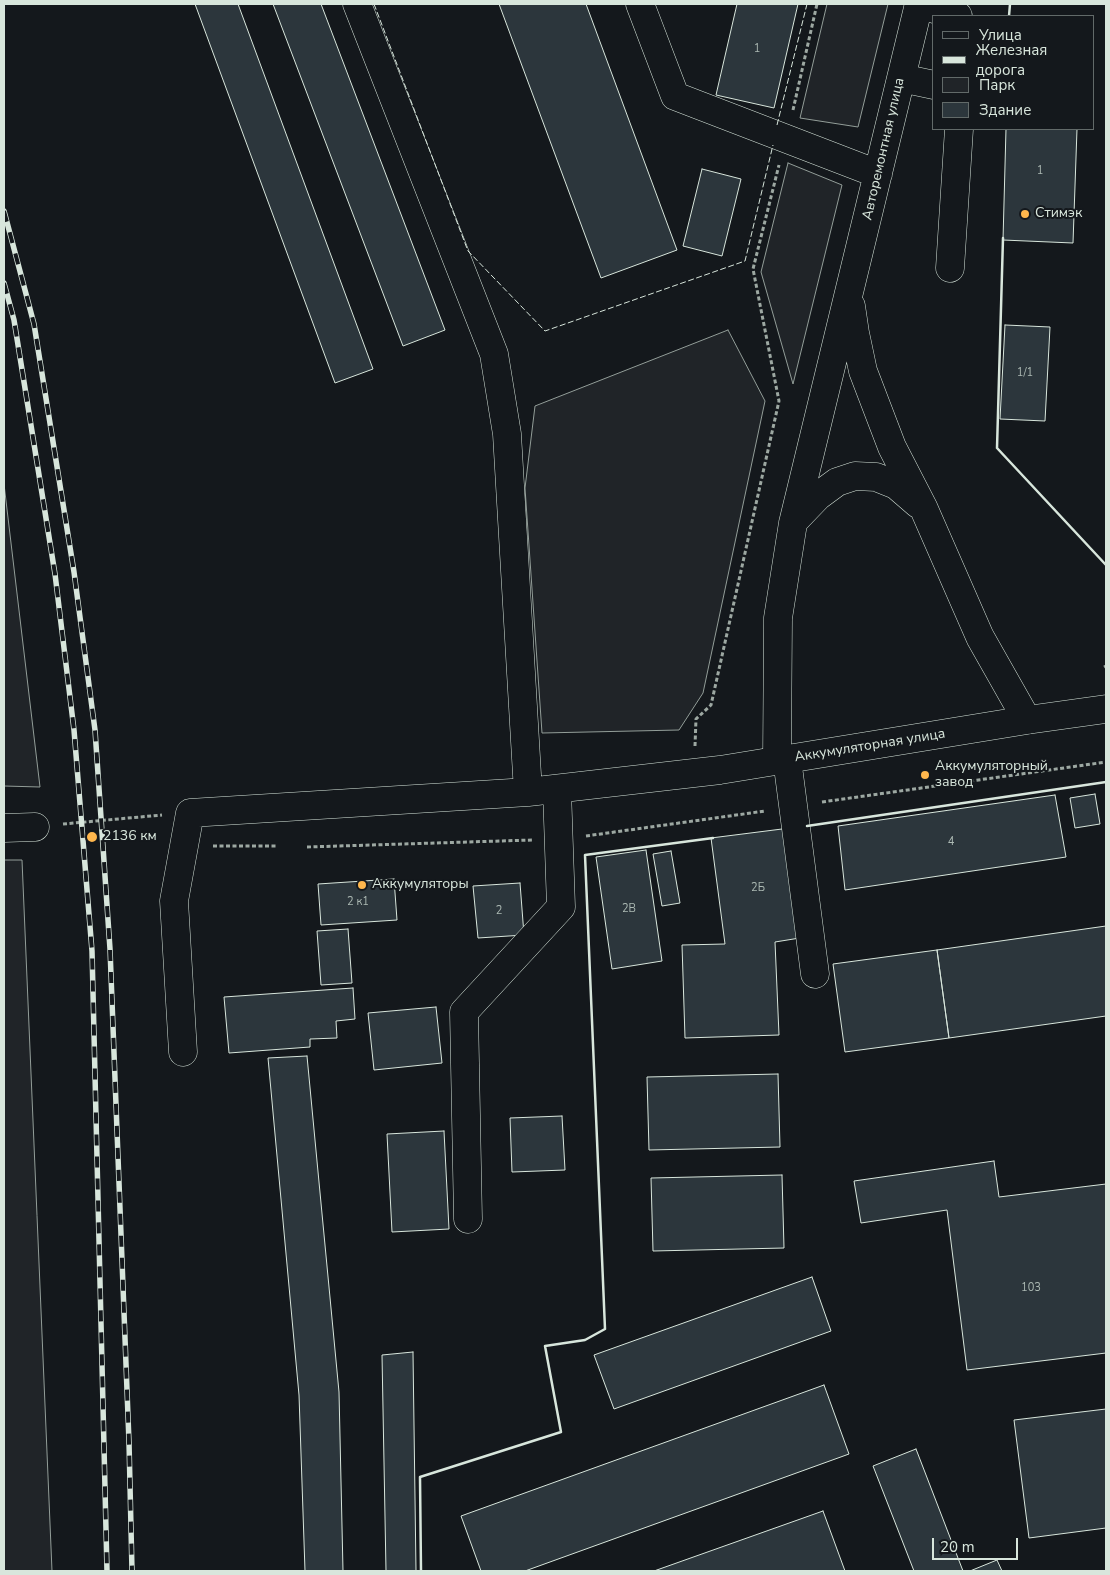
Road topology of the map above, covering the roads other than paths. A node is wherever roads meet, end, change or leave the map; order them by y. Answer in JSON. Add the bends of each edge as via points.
{"nodes":[{"id":1,"x":357,"y":4,"type":"edge"},
{"id":2,"x":640,"y":4,"type":"edge"},
{"id":3,"x":918,"y":4,"type":"edge"},
{"id":4,"x":955,"y":15,"type":"edge"},
{"id":5,"x":901,"y":78,"type":"junction"},
{"id":6,"x":932,"y":85,"type":"edge"},
{"id":7,"x":958,"y":130,"type":"edge"},
{"id":8,"x":878,"y":174,"type":"junction"},
{"id":9,"x":950,"y":268,"type":"dead end"},
{"id":10,"x":849,"y":295,"type":"junction"},
{"id":11,"x":924,"y":509,"type":"junction"},
{"id":12,"x":793,"y":523,"type":"junction"},
{"id":13,"x":1106,"y":709,"type":"edge"},
{"id":14,"x":1027,"y":720,"type":"junction"},
{"id":15,"x":782,"y":760,"type":"junction"},
{"id":16,"x":557,"y":790,"type":"junction"},
{"id":17,"x":528,"y":792,"type":"junction"},
{"id":18,"x":35,"y":827,"type":"road end"},
{"id":19,"x":4,"y":828,"type":"edge"},
{"id":20,"x":815,"y":974,"type":"dead end"},
{"id":21,"x":183,"y":1052,"type":"dead end"},
{"id":22,"x":468,"y":1218,"type":"dead end"}],
"edges":[{"from":1,"to":17,"type":"street","via":[[494,354],[507,434]]},
{"from":2,"to":8,"type":"street","via":[[675,96]]},
{"from":3,"to":4,"type":"street"},
{"from":3,"to":5,"type":"street","name":"Авторемонтная улица"},
{"from":5,"to":6,"type":"street"},
{"from":5,"to":8,"type":"street","name":"Авторемонтная улица"},
{"from":7,"to":9,"type":"street"},
{"from":8,"to":10,"type":"street","name":"Авторемонтная улица"},
{"from":10,"to":11,"type":"street","via":[[861,362],[876,408]]},
{"from":10,"to":12,"type":"street","name":"Аккумуляторная улица"},
{"from":11,"to":12,"type":"street","via":[[896,485],[876,477],[856,476],[837,482],[818,496]]},
{"from":11,"to":14,"type":"street","via":[[980,637]]},
{"from":12,"to":15,"type":"street","name":"Аккумуляторная улица","via":[[778,618]]},
{"from":13,"to":14,"type":"street","name":"Аккумуляторная улица"},
{"from":14,"to":15,"type":"street","name":"Аккумуляторная улица"},
{"from":15,"to":16,"type":"street"},
{"from":15,"to":20,"type":"street"},
{"from":16,"to":17,"type":"street"},
{"from":16,"to":22,"type":"street","via":[[561,907],[464,1012]]},
{"from":17,"to":21,"type":"street","via":[[190,813],[174,900]]},
{"from":18,"to":19,"type":"street"}]}
